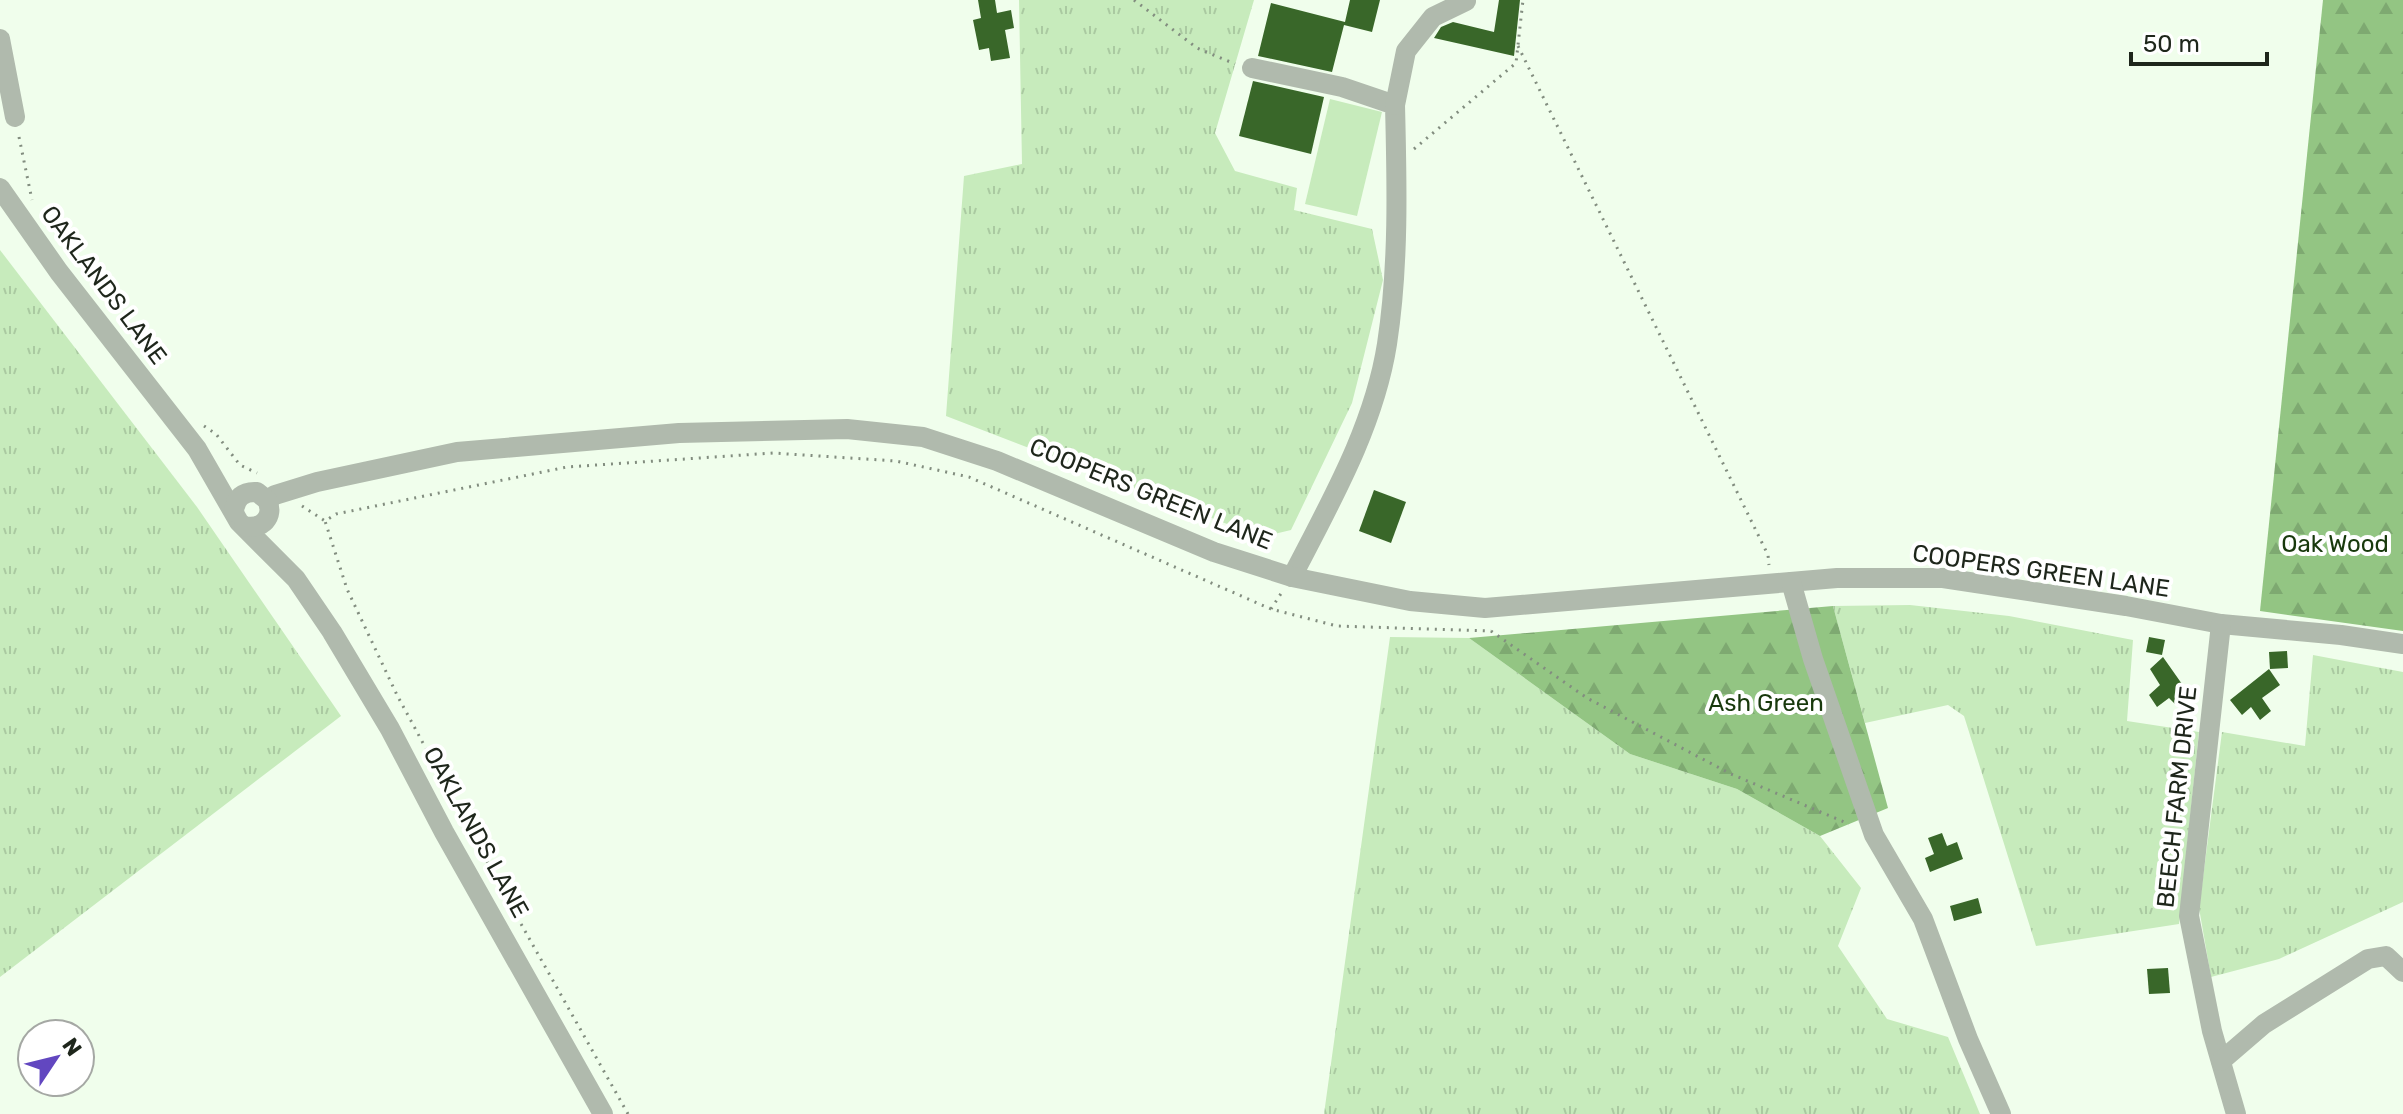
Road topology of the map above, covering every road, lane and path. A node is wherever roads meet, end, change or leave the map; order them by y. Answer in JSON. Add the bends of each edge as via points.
{"nodes":[{"id":1,"x":1134,"y":0,"type":"edge"},
{"id":2,"x":1523,"y":0,"type":"edge"},
{"id":3,"x":1466,"y":1,"type":"edge"},
{"id":4,"x":0,"y":39,"type":"edge"},
{"id":5,"x":1518,"y":46,"type":"junction"},
{"id":6,"x":1252,"y":68,"type":"joint"},
{"id":7,"x":1395,"y":105,"type":"junction"},
{"id":8,"x":15,"y":117,"type":"joint"},
{"id":9,"x":1396,"y":157,"type":"junction"},
{"id":10,"x":0,"y":188,"type":"edge"},
{"id":11,"x":33,"y":206,"type":"dead end"},
{"id":12,"x":195,"y":420,"type":"dead end"},
{"id":13,"x":197,"y":449,"type":"junction"},
{"id":14,"x":261,"y":496,"type":"junction"},
{"id":15,"x":292,"y":511,"type":"dead end"},
{"id":16,"x":239,"y":519,"type":"junction"},
{"id":17,"x":325,"y":521,"type":"junction"},
{"id":18,"x":1292,"y":577,"type":"junction"},
{"id":19,"x":296,"y":579,"type":"junction"},
{"id":20,"x":1782,"y":582,"type":"junction"},
{"id":21,"x":1485,"y":608,"type":"junction"},
{"id":22,"x":2221,"y":624,"type":"junction"},
{"id":23,"x":1491,"y":631,"type":"junction"},
{"id":24,"x":2403,"y":644,"type":"edge"},
{"id":25,"x":1874,"y":835,"type":"junction"},
{"id":26,"x":2403,"y":972,"type":"edge"},
{"id":27,"x":2221,"y":1061,"type":"junction"},
{"id":28,"x":603,"y":1114,"type":"edge"},
{"id":29,"x":628,"y":1114,"type":"edge"},
{"id":30,"x":2001,"y":1114,"type":"edge"},
{"id":31,"x":2236,"y":1114,"type":"edge"}],
"edges":[{"from":1,"to":6,"type":"path","via":[[1197,48]]},
{"from":2,"to":5,"type":"path"},
{"from":3,"to":7,"type":"street","via":[[1433,17],[1406,51]]},
{"from":4,"to":8,"type":"street"},
{"from":5,"to":9,"type":"path","via":[[1516,63],[1413,150]]},
{"from":5,"to":20,"type":"path"},
{"from":6,"to":7,"type":"street","via":[[1342,87]]},
{"from":7,"to":9,"type":"street"},
{"from":8,"to":11,"type":"path"},
{"from":9,"to":18,"type":"street","via":[[1387,346],[1350,464]]},
{"from":10,"to":13,"type":"street","name":"OAKLANDS LANE"},
{"from":12,"to":14,"type":"path","via":[[216,434]]},
{"from":13,"to":14,"type":"street","name":"OAKLANDS LANE"},
{"from":13,"to":16,"type":"street","name":"OAKLANDS LANE"},
{"from":14,"to":16,"type":"street","via":[[244,493],[236,501]]},
{"from":14,"to":16,"type":"street","via":[[265,522],[255,527]]},
{"from":14,"to":18,"type":"street","name":"COOPERS GREEN LANE","via":[[457,452],[679,433],[847,429],[923,437],[997,461],[1214,552]]},
{"from":14,"to":19,"type":"street","name":"OAKLANDS LANE"},
{"from":15,"to":17,"type":"path","via":[[302,506]]},
{"from":16,"to":19,"type":"street","name":"OAKLANDS LANE"},
{"from":17,"to":23,"type":"path","via":[[336,514],[567,467],[773,453],[896,461],[969,477],[1271,609],[1337,626]]},
{"from":17,"to":29,"type":"path","via":[[347,589],[397,695]]},
{"from":18,"to":21,"type":"street","name":"COOPERS GREEN LANE","via":[[1410,601]]},
{"from":19,"to":28,"type":"street","name":"OAKLANDS LANE","via":[[390,729]]},
{"from":20,"to":21,"type":"street","name":"COOPERS GREEN LANE"},
{"from":20,"to":22,"type":"street","name":"COOPERS GREEN LANE","via":[[1943,578]]},
{"from":20,"to":25,"type":"street"},
{"from":21,"to":23,"type":"path"},
{"from":22,"to":24,"type":"street","name":"COOPERS GREEN LANE"},
{"from":22,"to":27,"type":"street","name":"BEECH FARM DRIVE","via":[[2189,916]]},
{"from":23,"to":25,"type":"path","via":[[1587,698],[1731,774]]},
{"from":25,"to":30,"type":"street","via":[[1923,919]]},
{"from":26,"to":27,"type":"street","via":[[2386,956],[2368,959],[2264,1024]]},
{"from":27,"to":31,"type":"street","name":"BEECH FARM DRIVE"}]}
